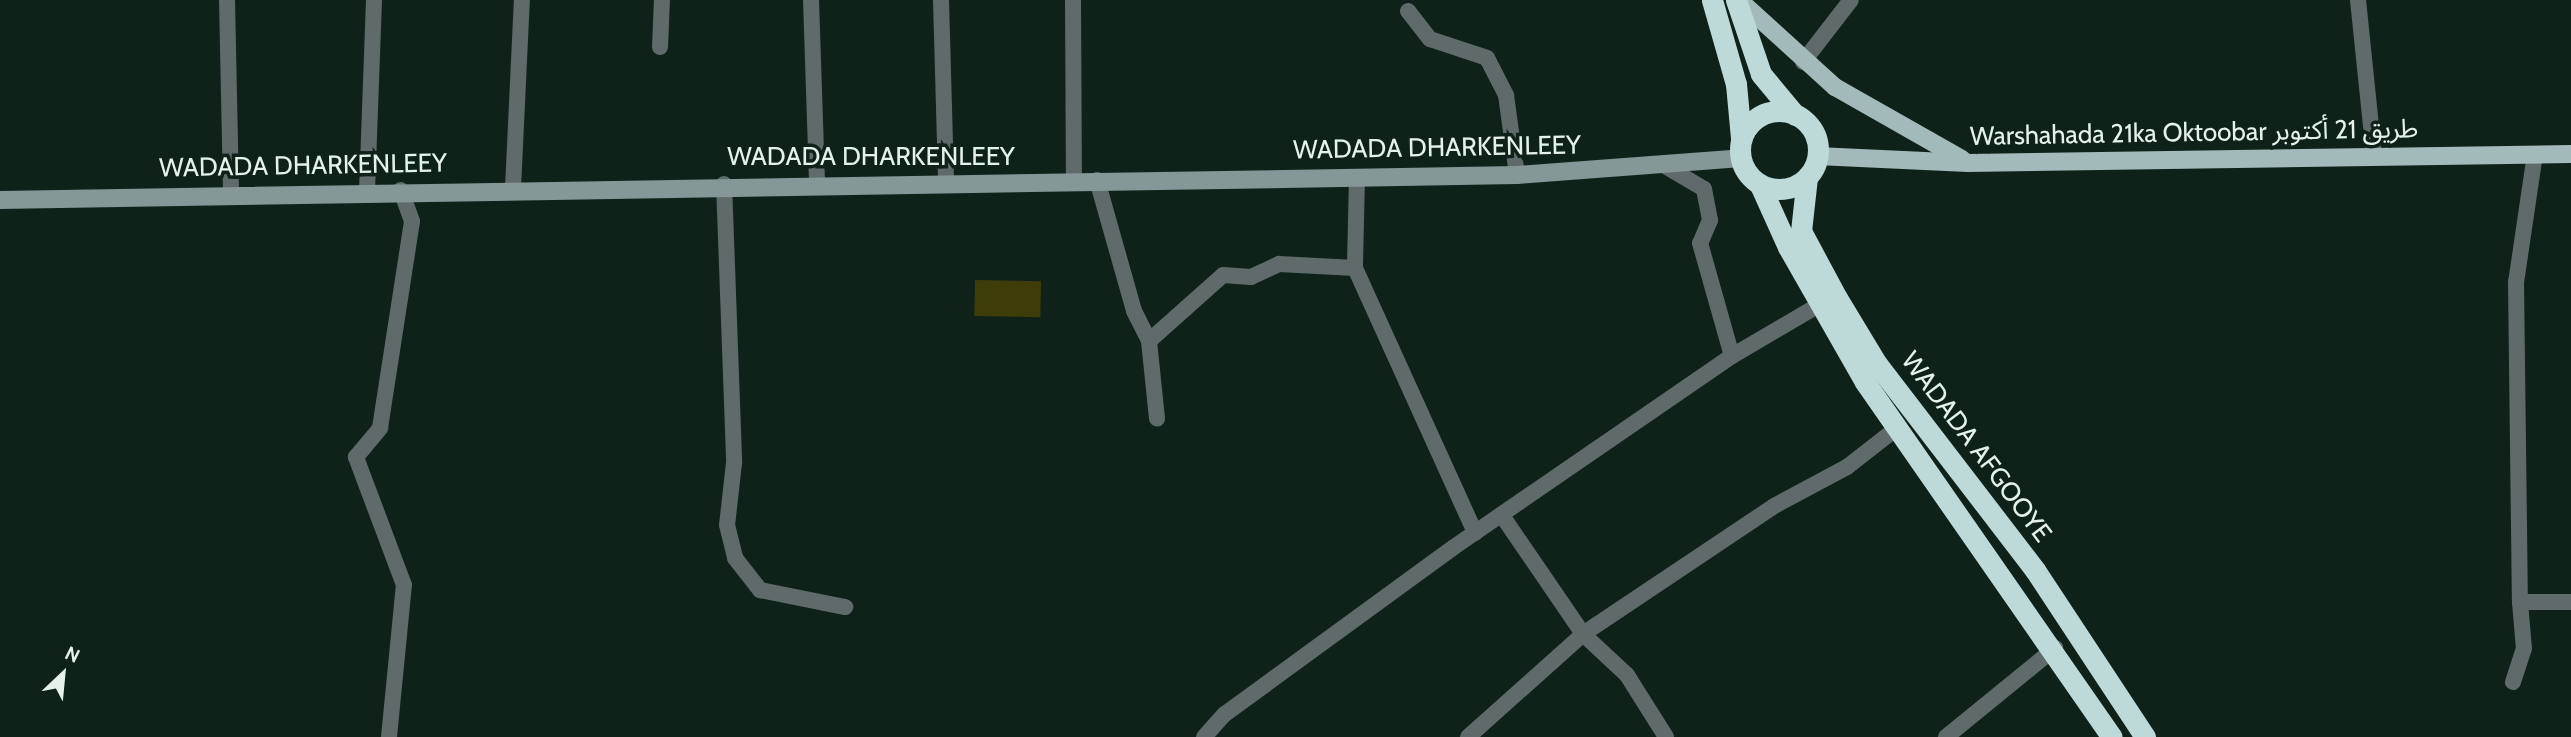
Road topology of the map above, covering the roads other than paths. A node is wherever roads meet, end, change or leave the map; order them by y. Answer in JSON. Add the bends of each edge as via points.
{"nodes":[{"id":1,"x":226,"y":0,"type":"edge"},
{"id":2,"x":374,"y":0,"type":"edge"},
{"id":3,"x":522,"y":0,"type":"edge"},
{"id":4,"x":662,"y":0,"type":"edge"},
{"id":5,"x":811,"y":0,"type":"edge"},
{"id":6,"x":941,"y":0,"type":"edge"},
{"id":7,"x":1073,"y":0,"type":"edge"},
{"id":8,"x":1712,"y":0,"type":"edge"},
{"id":9,"x":1738,"y":0,"type":"edge"},
{"id":10,"x":1851,"y":0,"type":"edge"},
{"id":11,"x":2358,"y":0,"type":"edge"},
{"id":12,"x":1408,"y":11,"type":"dead end"},
{"id":13,"x":660,"y":47,"type":"dead end"},
{"id":14,"x":1802,"y":62,"type":"junction"},
{"id":15,"x":1796,"y":115,"type":"junction"},
{"id":16,"x":1741,"y":148,"type":"junction"},
{"id":17,"x":2535,"y":154,"type":"junction"},
{"id":18,"x":2571,"y":154,"type":"edge"},
{"id":19,"x":1817,"y":156,"type":"junction"},
{"id":20,"x":2374,"y":156,"type":"junction"},
{"id":21,"x":1968,"y":163,"type":"junction"},
{"id":22,"x":1667,"y":167,"type":"junction"},
{"id":23,"x":1517,"y":175,"type":"junction"},
{"id":24,"x":1357,"y":177,"type":"junction"},
{"id":25,"x":1807,"y":177,"type":"junction"},
{"id":26,"x":1097,"y":180,"type":"junction"},
{"id":27,"x":1074,"y":181,"type":"junction"},
{"id":28,"x":817,"y":183,"type":"junction"},
{"id":29,"x":946,"y":183,"type":"junction"},
{"id":30,"x":724,"y":184,"type":"junction"},
{"id":31,"x":1760,"y":185,"type":"junction"},
{"id":32,"x":513,"y":188,"type":"junction"},
{"id":33,"x":401,"y":190,"type":"junction"},
{"id":34,"x":367,"y":191,"type":"junction"},
{"id":35,"x":230,"y":192,"type":"junction"},
{"id":36,"x":0,"y":200,"type":"edge"},
{"id":37,"x":1356,"y":268,"type":"junction"},
{"id":38,"x":1819,"y":305,"type":"junction"},
{"id":39,"x":1149,"y":341,"type":"junction"},
{"id":40,"x":1732,"y":356,"type":"junction"},
{"id":41,"x":1157,"y":419,"type":"dead end"},
{"id":42,"x":1897,"y":428,"type":"junction"},
{"id":43,"x":1503,"y":517,"type":"junction"},
{"id":44,"x":1475,"y":533,"type":"junction"},
{"id":45,"x":2520,"y":602,"type":"junction"},
{"id":46,"x":2571,"y":602,"type":"edge"},
{"id":47,"x":845,"y":607,"type":"dead end"},
{"id":48,"x":1583,"y":634,"type":"junction"},
{"id":49,"x":2055,"y":648,"type":"junction"},
{"id":50,"x":2513,"y":682,"type":"dead end"},
{"id":51,"x":389,"y":737,"type":"edge"},
{"id":52,"x":1204,"y":737,"type":"edge"},
{"id":53,"x":1468,"y":737,"type":"edge"},
{"id":54,"x":1666,"y":737,"type":"edge"},
{"id":55,"x":1946,"y":737,"type":"edge"},
{"id":56,"x":2112,"y":737,"type":"edge"},
{"id":57,"x":2145,"y":737,"type":"edge"}],
"edges":[{"from":1,"to":35,"type":"street"},
{"from":2,"to":34,"type":"street"},
{"from":3,"to":32,"type":"street"},
{"from":4,"to":13,"type":"street"},
{"from":5,"to":28,"type":"street"},
{"from":6,"to":29,"type":"street"},
{"from":7,"to":27,"type":"street"},
{"from":8,"to":16,"type":"highway","via":[[1736,84]]},
{"from":9,"to":14,"type":"main road"},
{"from":9,"to":15,"type":"highway","via":[[1761,74]]},
{"from":10,"to":14,"type":"street"},
{"from":11,"to":20,"type":"street"},
{"from":12,"to":23,"type":"street","via":[[1430,39],[1488,58],[1506,95]]},
{"from":14,"to":21,"type":"main road","via":[[1899,128]]},
{"from":15,"to":16,"type":"highway","via":[[1758,117]]},
{"from":15,"to":19,"type":"highway","via":[[1813,132]]},
{"from":16,"to":22,"type":"main road","name":"WADADA DHARKENLEEY"},
{"from":16,"to":31,"type":"highway"},
{"from":17,"to":18,"type":"main road","name":"Warshahada 21ka Oktoobar طريق 21 أكتوبر"},
{"from":17,"to":20,"type":"main road","name":"Warshahada 21ka Oktoobar طريق 21 أكتوبر"},
{"from":17,"to":45,"type":"street","via":[[2516,282]]},
{"from":19,"to":21,"type":"main road","name":"Warshahada 21ka Oktoobar طريق 21 أكتوبر"},
{"from":19,"to":25,"type":"highway"},
{"from":20,"to":21,"type":"main road","name":"Warshahada 21ka Oktoobar طريق 21 أكتوبر"},
{"from":22,"to":23,"type":"main road","name":"WADADA DHARKENLEEY"},
{"from":22,"to":40,"type":"street","via":[[1703,189],[1710,220],[1700,243],[1715,280]]},
{"from":23,"to":24,"type":"main road","name":"WADADA DHARKENLEEY"},
{"from":24,"to":26,"type":"main road","name":"WADADA DHARKENLEEY"},
{"from":24,"to":37,"type":"street"},
{"from":25,"to":31,"type":"highway","via":[[1786,189]]},
{"from":25,"to":57,"type":"highway","name":"WADADA AFGOOYE","via":[[1801,231],[1837,298],[1877,364],[2035,570]]},
{"from":26,"to":27,"type":"main road","name":"WADADA DHARKENLEEY"},
{"from":26,"to":39,"type":"street","via":[[1134,311]]},
{"from":27,"to":29,"type":"main road","name":"WADADA DHARKENLEEY"},
{"from":28,"to":29,"type":"main road","name":"WADADA DHARKENLEEY"},
{"from":28,"to":30,"type":"main road","name":"WADADA DHARKENLEEY"},
{"from":30,"to":32,"type":"main road","name":"WADADA DHARKENLEEY"},
{"from":30,"to":47,"type":"street","via":[[734,463],[727,525],[735,558],[760,590]]},
{"from":31,"to":38,"type":"highway","name":"WADADA AFGOOYE"},
{"from":32,"to":33,"type":"main road","name":"WADADA DHARKENLEEY"},
{"from":33,"to":34,"type":"main road","name":"WADADA DHARKENLEEY"},
{"from":33,"to":51,"type":"street","via":[[412,221],[380,428],[356,457],[404,585]]},
{"from":34,"to":35,"type":"main road","name":"WADADA DHARKENLEEY"},
{"from":35,"to":36,"type":"main road","name":"WADADA DHARKENLEEY"},
{"from":37,"to":39,"type":"street","via":[[1279,264],[1251,277],[1223,275]]},
{"from":37,"to":44,"type":"street"},
{"from":38,"to":40,"type":"street"},
{"from":38,"to":42,"type":"highway","name":"WADADA AFGOOYE"},
{"from":39,"to":41,"type":"street"},
{"from":40,"to":43,"type":"street"},
{"from":42,"to":48,"type":"street","via":[[1847,467],[1774,506]]},
{"from":42,"to":49,"type":"highway","name":"WADADA AFGOOYE"},
{"from":43,"to":44,"type":"street"},
{"from":43,"to":48,"type":"street"},
{"from":44,"to":52,"type":"street","via":[[1225,714]]},
{"from":45,"to":46,"type":"street"},
{"from":45,"to":50,"type":"street","via":[[2524,649]]},
{"from":48,"to":53,"type":"street"},
{"from":48,"to":54,"type":"street","via":[[1627,675]]},
{"from":49,"to":55,"type":"street"},
{"from":49,"to":56,"type":"highway","name":"WADADA AFGOOYE"}]}
